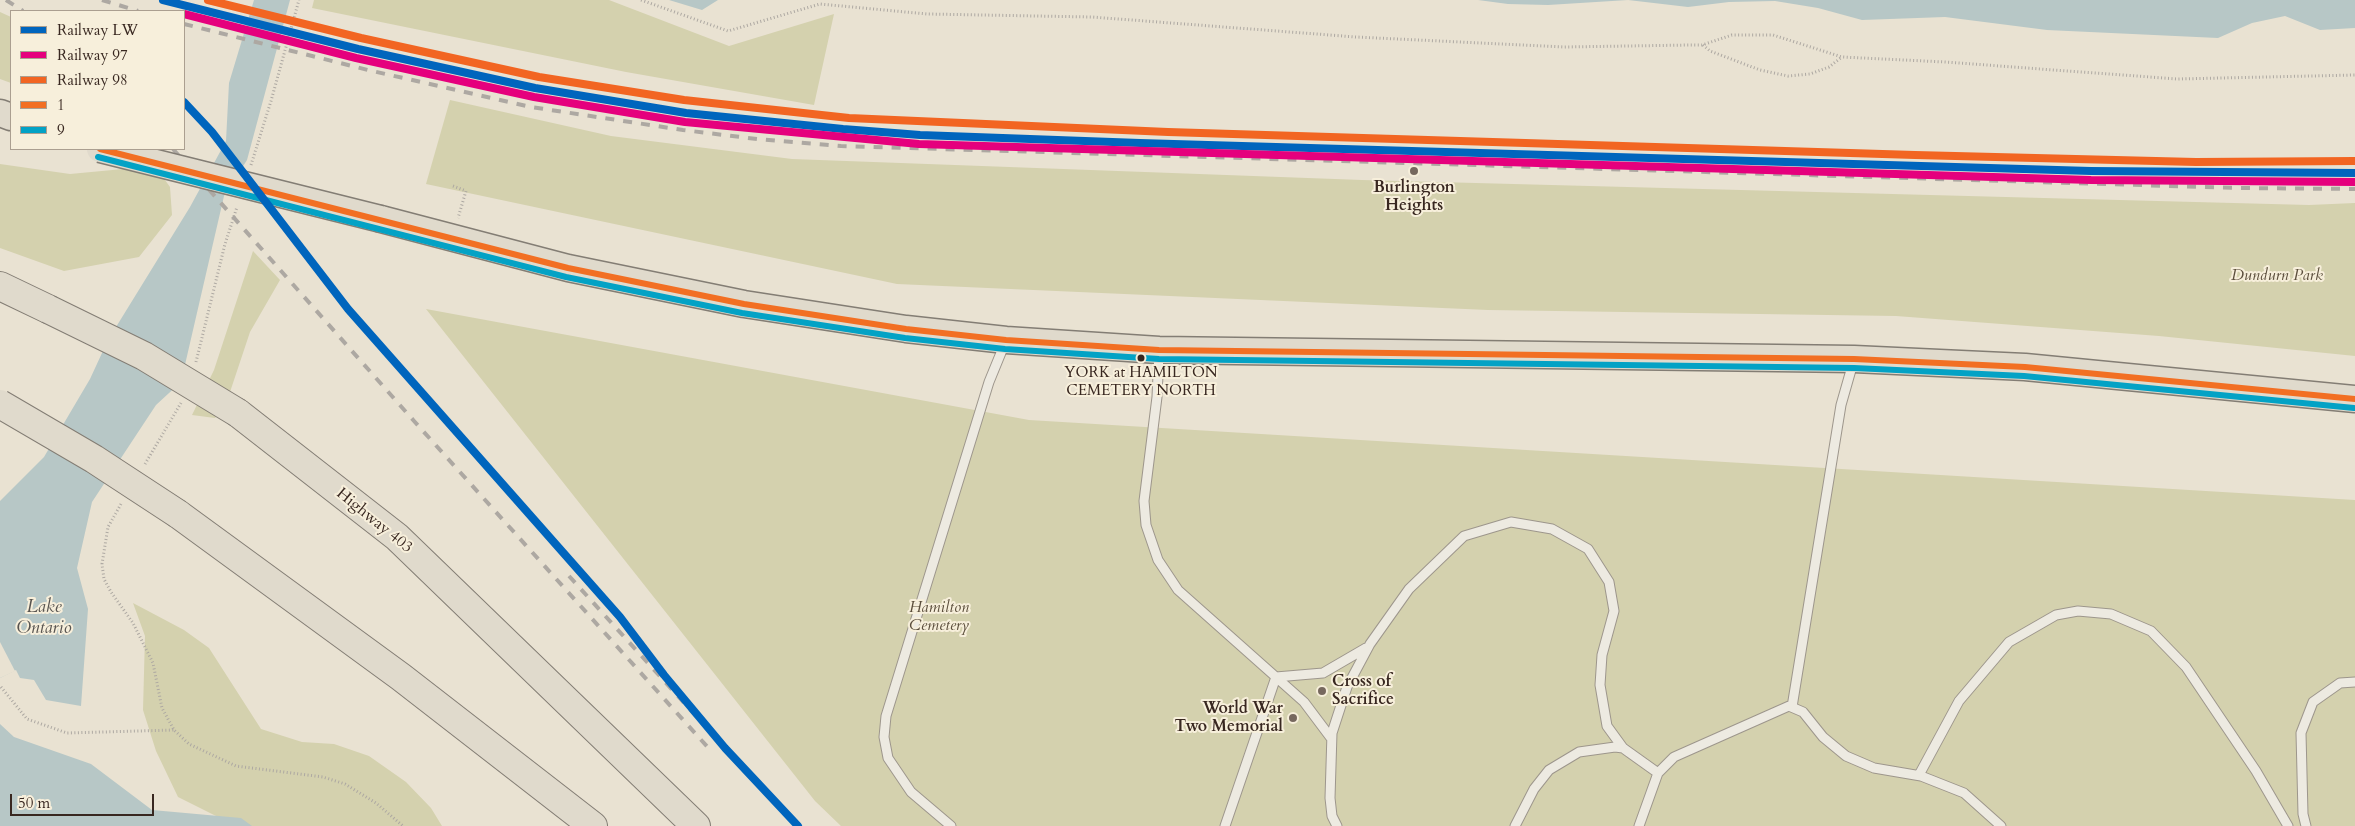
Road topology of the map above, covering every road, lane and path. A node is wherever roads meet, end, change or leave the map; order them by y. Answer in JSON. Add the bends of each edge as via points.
{"nodes":[{"id":1,"x":299,"y":0,"type":"edge"},
{"id":2,"x":641,"y":0,"type":"edge"},
{"id":3,"x":1702,"y":45,"type":"junction"},
{"id":4,"x":1842,"y":57,"type":"junction"},
{"id":5,"x":2355,"y":75,"type":"edge"},
{"id":6,"x":272,"y":101,"type":"dead end"},
{"id":7,"x":104,"y":150,"type":"edge"},
{"id":8,"x":454,"y":186,"type":"dead end"},
{"id":9,"x":459,"y":213,"type":"dead end"},
{"id":10,"x":0,"y":286,"type":"edge"},
{"id":11,"x":212,"y":298,"type":"dead end"},
{"id":12,"x":1006,"y":340,"type":"junction"},
{"id":13,"x":1159,"y":350,"type":"junction"},
{"id":14,"x":1854,"y":359,"type":"junction"},
{"id":15,"x":194,"y":371,"type":"dead end"},
{"id":16,"x":184,"y":398,"type":"dead end"},
{"id":17,"x":2355,"y":399,"type":"edge"},
{"id":18,"x":0,"y":404,"type":"edge"},
{"id":19,"x":144,"y":464,"type":"dead end"},
{"id":20,"x":124,"y":498,"type":"dead end"},
{"id":21,"x":1370,"y":644,"type":"junction"},
{"id":22,"x":1276,"y":677,"type":"junction"},
{"id":23,"x":2355,"y":682,"type":"edge"},
{"id":24,"x":1,"y":688,"type":"edge"},
{"id":25,"x":1792,"y":707,"type":"junction"},
{"id":26,"x":174,"y":730,"type":"junction"},
{"id":27,"x":1331,"y":738,"type":"junction"},
{"id":28,"x":1623,"y":748,"type":"junction"},
{"id":29,"x":1658,"y":773,"type":"junction"},
{"id":30,"x":1919,"y":776,"type":"junction"},
{"id":31,"x":403,"y":826,"type":"edge"},
{"id":32,"x":593,"y":826,"type":"edge"},
{"id":33,"x":696,"y":826,"type":"edge"},
{"id":34,"x":951,"y":826,"type":"edge"},
{"id":35,"x":1225,"y":826,"type":"edge"},
{"id":36,"x":1337,"y":826,"type":"edge"},
{"id":37,"x":1515,"y":826,"type":"edge"},
{"id":38,"x":1639,"y":826,"type":"edge"},
{"id":39,"x":2001,"y":826,"type":"edge"},
{"id":40,"x":2288,"y":826,"type":"edge"},
{"id":41,"x":2306,"y":826,"type":"edge"}],
"edges":[{"from":1,"to":6,"type":"path"},
{"from":2,"to":3,"type":"path","via":[[728,31],[820,4],[927,14],[1092,17],[1356,37],[1564,47]]},
{"from":3,"to":4,"type":"path","via":[[1732,34],[1773,35]]},
{"from":3,"to":4,"type":"path","via":[[1760,70],[1788,76],[1829,68]]},
{"from":4,"to":5,"type":"path","via":[[2177,79]]},
{"from":7,"to":12,"type":"main road","bridge":true,"via":[[568,268],[744,304],[906,329]]},
{"from":8,"to":9,"type":"path","via":[[466,191]]},
{"from":10,"to":33,"type":"highway","name":"Highway 403","bridge":true,"via":[[144,356],[238,413],[397,537]]},
{"from":11,"to":15,"type":"path"},
{"from":12,"to":13,"type":"main road"},
{"from":12,"to":34,"type":"lane","via":[[989,382],[886,716],[884,737],[888,758],[911,792]]},
{"from":13,"to":14,"type":"main road"},
{"from":13,"to":22,"type":"lane","via":[[1157,397],[1144,501],[1146,526],[1158,560],[1178,590]]},
{"from":14,"to":17,"type":"main road","via":[[2025,367]]},
{"from":14,"to":25,"type":"lane","via":[[1841,405]]},
{"from":16,"to":19,"type":"path"},
{"from":18,"to":32,"type":"highway","bridge":true,"via":[[94,459],[178,514],[401,677]]},
{"from":20,"to":26,"type":"path","via":[[108,527],[102,564],[104,579],[154,663],[162,708]]},
{"from":21,"to":22,"type":"lane","via":[[1362,652],[1323,673]]},
{"from":21,"to":27,"type":"lane","via":[[1347,687]]},
{"from":21,"to":28,"type":"lane","via":[[1409,589],[1464,536],[1511,522],[1552,529],[1588,550],[1609,582],[1614,611],[1602,655],[1600,686],[1607,726]]},
{"from":22,"to":27,"type":"lane","via":[[1304,702]]},
{"from":22,"to":35,"type":"lane"},
{"from":23,"to":41,"type":"lane","via":[[2340,683],[2313,702],[2301,733]]},
{"from":24,"to":26,"type":"path","via":[[27,720],[67,733]]},
{"from":25,"to":29,"type":"lane","via":[[1674,756]]},
{"from":25,"to":30,"type":"lane","via":[[1803,712],[1823,737],[1846,756],[1874,768]]},
{"from":26,"to":31,"type":"path","via":[[189,744],[236,766],[323,777],[345,784],[376,803]]},
{"from":27,"to":36,"type":"lane","via":[[1330,798]]},
{"from":28,"to":29,"type":"lane"},
{"from":28,"to":37,"type":"lane","via":[[1580,752],[1549,770],[1534,789]]},
{"from":29,"to":38,"type":"lane"},
{"from":30,"to":39,"type":"lane","via":[[1964,793]]},
{"from":30,"to":40,"type":"lane","via":[[1959,701],[2009,642],[2056,615],[2078,611],[2111,614],[2151,631],[2186,667],[2256,771]]}]}
